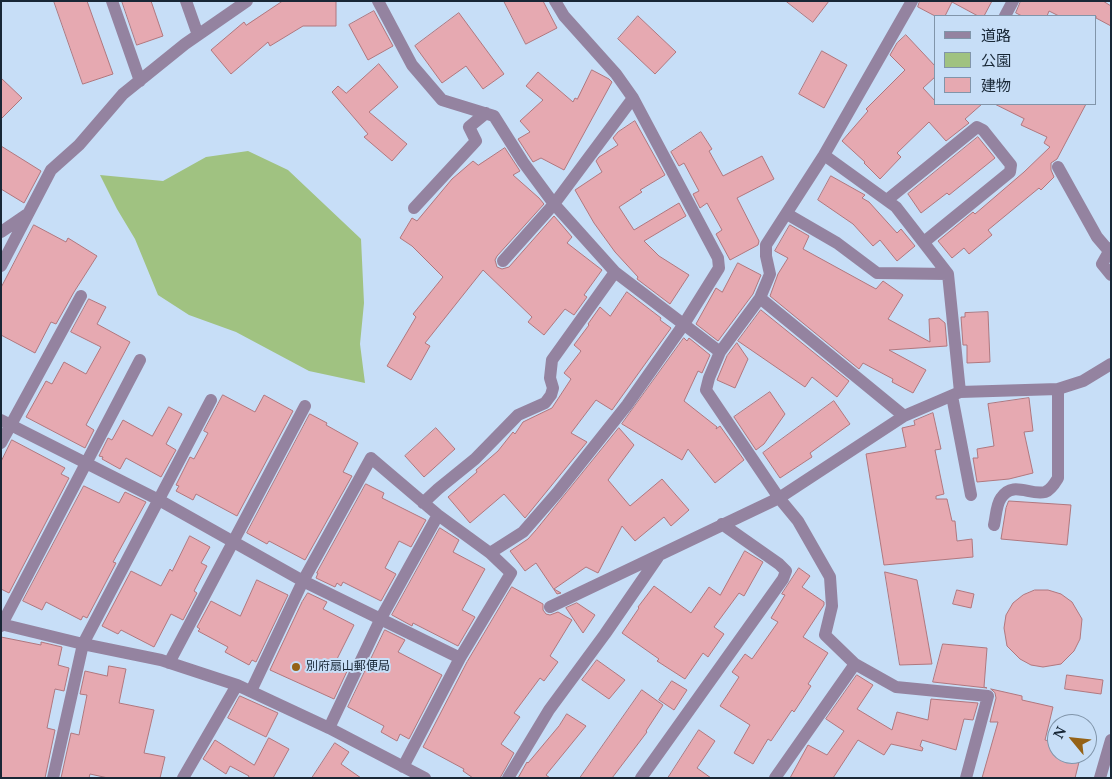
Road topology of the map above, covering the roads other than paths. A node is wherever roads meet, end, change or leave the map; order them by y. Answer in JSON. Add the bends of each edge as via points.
{"nodes":[{"id":1,"x":112,"y":1,"type":"edge"},
{"id":2,"x":186,"y":1,"type":"edge"},
{"id":3,"x":247,"y":1,"type":"edge"},
{"id":4,"x":378,"y":1,"type":"edge"},
{"id":5,"x":555,"y":1,"type":"edge"},
{"id":6,"x":912,"y":1,"type":"edge"},
{"id":7,"x":1013,"y":1,"type":"edge"},
{"id":8,"x":1006,"y":15,"type":"edge"},
{"id":9,"x":198,"y":35,"type":"junction"},
{"id":10,"x":140,"y":80,"type":"junction"},
{"id":11,"x":633,"y":98,"type":"junction"},
{"id":12,"x":486,"y":113,"type":"junction"},
{"id":13,"x":824,"y":155,"type":"junction"},
{"id":14,"x":1058,"y":167,"type":"dead end"},
{"id":15,"x":887,"y":200,"type":"junction"},
{"id":16,"x":554,"y":204,"type":"junction"},
{"id":17,"x":414,"y":208,"type":"dead end"},
{"id":18,"x":28,"y":214,"type":"junction"},
{"id":19,"x":787,"y":214,"type":"junction"},
{"id":20,"x":1,"y":232,"type":"edge"},
{"id":21,"x":924,"y":242,"type":"junction"},
{"id":22,"x":1110,"y":250,"type":"edge"},
{"id":23,"x":503,"y":261,"type":"dead end"},
{"id":24,"x":1,"y":266,"type":"edge"},
{"id":25,"x":615,"y":272,"type":"junction"},
{"id":26,"x":948,"y":274,"type":"junction"},
{"id":27,"x":1111,"y":275,"type":"edge"},
{"id":28,"x":81,"y":296,"type":"dead end"},
{"id":29,"x":760,"y":298,"type":"junction"},
{"id":30,"x":684,"y":324,"type":"junction"},
{"id":31,"x":720,"y":352,"type":"junction"},
{"id":32,"x":140,"y":360,"type":"dead end"},
{"id":33,"x":1111,"y":364,"type":"edge"},
{"id":34,"x":1058,"y":389,"type":"junction"},
{"id":35,"x":956,"y":394,"type":"junction"},
{"id":36,"x":211,"y":400,"type":"dead end"},
{"id":37,"x":305,"y":406,"type":"dead end"},
{"id":38,"x":904,"y":416,"type":"junction"},
{"id":39,"x":6,"y":422,"type":"edge"},
{"id":40,"x":1,"y":443,"type":"edge"},
{"id":41,"x":85,"y":463,"type":"junction"},
{"id":42,"x":971,"y":495,"type":"dead end"},
{"id":43,"x":779,"y":498,"type":"junction"},
{"id":44,"x":159,"y":500,"type":"junction"},
{"id":45,"x":423,"y":503,"type":"junction"},
{"id":46,"x":438,"y":515,"type":"junction"},
{"id":47,"x":722,"y":524,"type":"junction"},
{"id":48,"x":994,"y":525,"type":"dead end"},
{"id":49,"x":232,"y":541,"type":"junction"},
{"id":50,"x":490,"y":553,"type":"junction"},
{"id":51,"x":659,"y":556,"type":"junction"},
{"id":52,"x":303,"y":581,"type":"junction"},
{"id":53,"x":550,"y":607,"type":"dead end"},
{"id":54,"x":381,"y":618,"type":"junction"},
{"id":55,"x":2,"y":625,"type":"edge"},
{"id":56,"x":83,"y":644,"type":"junction"},
{"id":57,"x":460,"y":658,"type":"junction"},
{"id":58,"x":169,"y":663,"type":"junction"},
{"id":59,"x":855,"y":664,"type":"junction"},
{"id":60,"x":237,"y":685,"type":"junction"},
{"id":61,"x":251,"y":691,"type":"junction"},
{"id":62,"x":329,"y":728,"type":"junction"},
{"id":63,"x":1111,"y":740,"type":"edge"},
{"id":64,"x":403,"y":767,"type":"junction"},
{"id":65,"x":54,"y":778,"type":"edge"},
{"id":66,"x":183,"y":778,"type":"edge"},
{"id":67,"x":424,"y":778,"type":"edge"},
{"id":68,"x":508,"y":778,"type":"edge"},
{"id":69,"x":641,"y":778,"type":"edge"},
{"id":70,"x":775,"y":778,"type":"edge"},
{"id":71,"x":966,"y":778,"type":"edge"},
{"id":72,"x":1100,"y":778,"type":"edge"}],
"edges":[{"from":1,"to":10,"type":"street"},
{"from":2,"to":9,"type":"street"},
{"from":3,"to":9,"type":"street"},
{"from":4,"to":12,"type":"street","via":[[412,65],[442,100]]},
{"from":5,"to":11,"type":"street"},
{"from":6,"to":13,"type":"street"},
{"from":7,"to":8,"type":"street"},
{"from":9,"to":10,"type":"street"},
{"from":10,"to":18,"type":"street","via":[[51,170]]},
{"from":11,"to":16,"type":"street"},
{"from":11,"to":30,"type":"street","via":[[718,258],[718,268]]},
{"from":12,"to":16,"type":"street","via":[[494,116]]},
{"from":12,"to":17,"type":"street","via":[[469,127],[476,141]]},
{"from":13,"to":15,"type":"street"},
{"from":13,"to":19,"type":"street"},
{"from":14,"to":22,"type":"street","via":[[1096,237]]},
{"from":15,"to":21,"type":"street"},
{"from":15,"to":21,"type":"street","via":[[977,127],[983,130],[1011,165],[1010,172]]},
{"from":16,"to":23,"type":"street"},
{"from":16,"to":25,"type":"street"},
{"from":18,"to":20,"type":"street"},
{"from":18,"to":24,"type":"street"},
{"from":19,"to":26,"type":"street","via":[[837,243],[877,273]]},
{"from":19,"to":29,"type":"street","via":[[766,244],[770,274]]},
{"from":21,"to":26,"type":"street"},
{"from":22,"to":27,"type":"street","via":[[1102,264]]},
{"from":25,"to":30,"type":"street"},
{"from":25,"to":45,"type":"street","via":[[552,360],[551,395],[545,403],[518,415],[475,459]]},
{"from":26,"to":35,"type":"street"},
{"from":28,"to":39,"type":"street"},
{"from":29,"to":31,"type":"street"},
{"from":29,"to":38,"type":"street"},
{"from":30,"to":31,"type":"street"},
{"from":30,"to":50,"type":"street","via":[[627,405],[557,492],[523,532]]},
{"from":31,"to":43,"type":"street","via":[[706,390]]},
{"from":32,"to":41,"type":"street"},
{"from":33,"to":34,"type":"street","via":[[1083,381]]},
{"from":34,"to":35,"type":"street"},
{"from":34,"to":48,"type":"street","via":[[1058,478],[1044,492],[1014,489],[1007,492],[1000,499]]},
{"from":35,"to":38,"type":"street"},
{"from":35,"to":42,"type":"street"},
{"from":36,"to":44,"type":"street"},
{"from":37,"to":49,"type":"street"},
{"from":38,"to":43,"type":"street"},
{"from":39,"to":40,"type":"street"},
{"from":39,"to":41,"type":"street"},
{"from":41,"to":44,"type":"street"},
{"from":41,"to":55,"type":"street"},
{"from":43,"to":47,"type":"street"},
{"from":43,"to":59,"type":"street","via":[[798,521],[830,577],[832,606],[825,636]]},
{"from":44,"to":49,"type":"street"},
{"from":44,"to":56,"type":"street"},
{"from":45,"to":46,"type":"street"},
{"from":45,"to":52,"type":"street","via":[[370,458]]},
{"from":46,"to":50,"type":"street"},
{"from":46,"to":54,"type":"street"},
{"from":47,"to":51,"type":"street"},
{"from":47,"to":69,"type":"street","via":[[786,570],[783,579]]},
{"from":49,"to":52,"type":"street"},
{"from":49,"to":58,"type":"street"},
{"from":50,"to":57,"type":"street","via":[[511,573]]},
{"from":51,"to":53,"type":"street"},
{"from":51,"to":68,"type":"street","via":[[549,710]]},
{"from":52,"to":54,"type":"street"},
{"from":52,"to":61,"type":"street"},
{"from":54,"to":57,"type":"street"},
{"from":54,"to":62,"type":"street"},
{"from":55,"to":56,"type":"street"},
{"from":56,"to":58,"type":"street"},
{"from":56,"to":65,"type":"street"},
{"from":57,"to":64,"type":"street"},
{"from":58,"to":60,"type":"street"},
{"from":59,"to":70,"type":"street"},
{"from":59,"to":71,"type":"street","via":[[896,687],[988,696]]},
{"from":60,"to":61,"type":"street"},
{"from":60,"to":66,"type":"street"},
{"from":61,"to":62,"type":"street"},
{"from":62,"to":64,"type":"street"},
{"from":63,"to":72,"type":"street"},
{"from":64,"to":67,"type":"street"}]}
